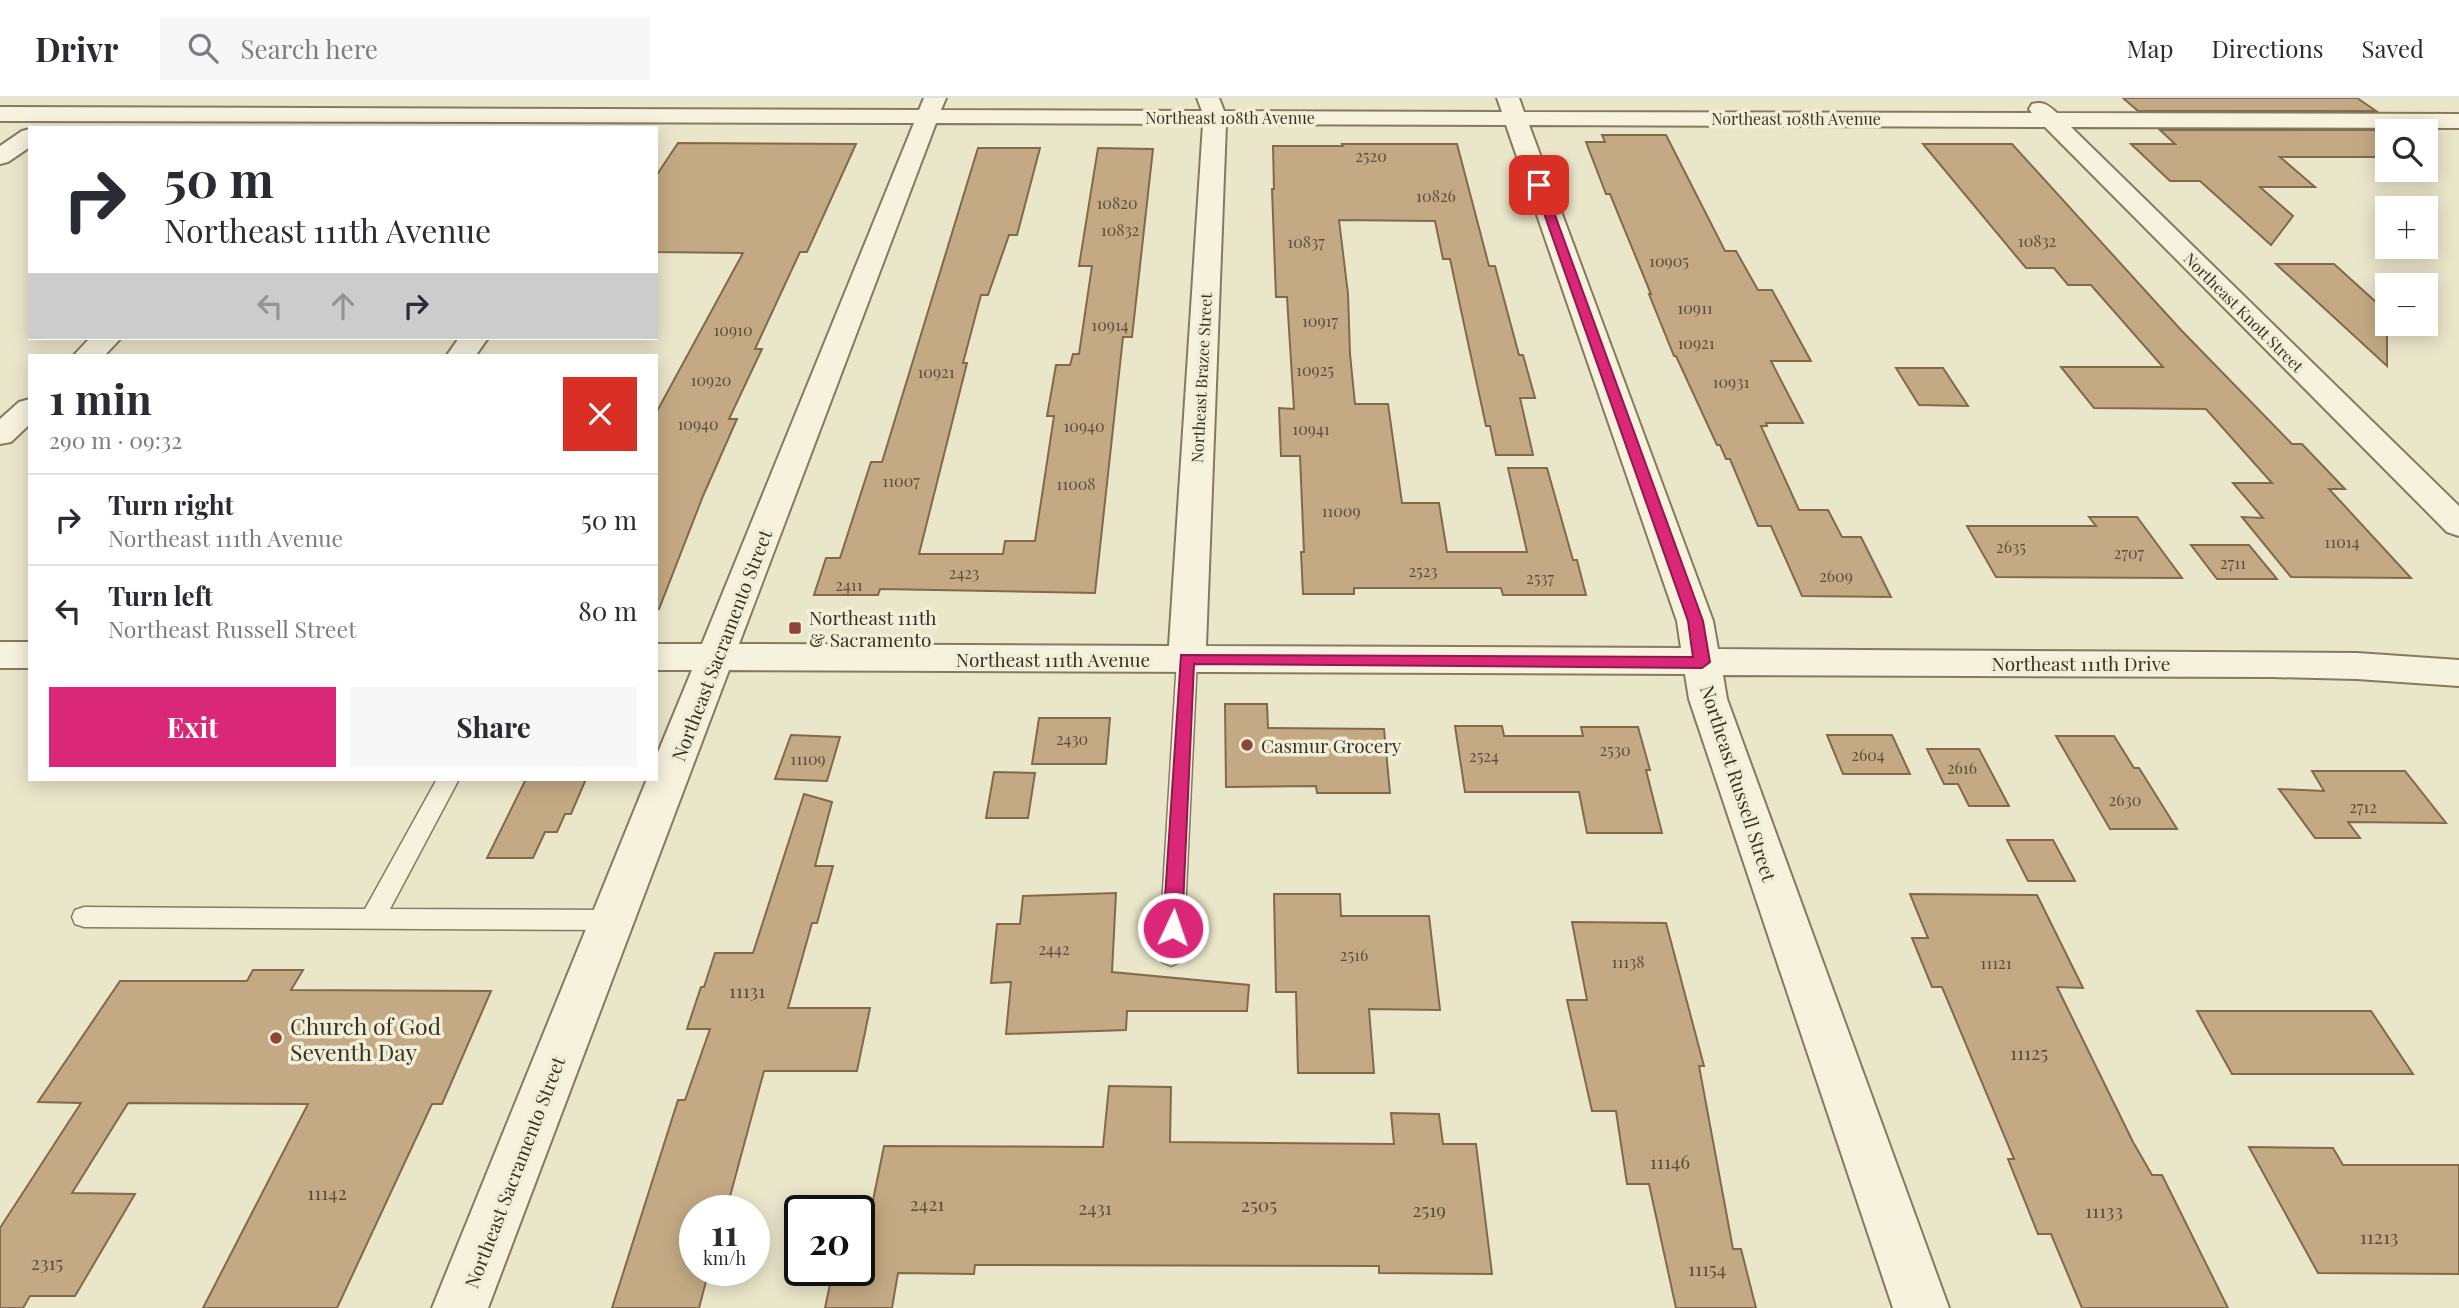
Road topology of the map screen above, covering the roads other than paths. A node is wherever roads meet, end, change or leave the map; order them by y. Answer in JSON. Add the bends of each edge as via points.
{"nodes":[{"id":1,"x":86,"y":98,"type":"edge"},
{"id":2,"x":373,"y":98,"type":"edge"},
{"id":3,"x":2028,"y":98,"type":"edge"},
{"id":4,"x":931,"y":107,"type":"edge"},
{"id":5,"x":1212,"y":107,"type":"edge"},
{"id":6,"x":1512,"y":108,"type":"edge"},
{"id":7,"x":0,"y":114,"type":"edge"},
{"id":8,"x":63,"y":114,"type":"junction"},
{"id":9,"x":642,"y":114,"type":"edge"},
{"id":10,"x":2050,"y":120,"type":"junction"},
{"id":11,"x":347,"y":121,"type":"edge"},
{"id":12,"x":2459,"y":121,"type":"edge"},
{"id":13,"x":45,"y":126,"type":"edge"},
{"id":14,"x":28,"y":137,"type":"edge"},
{"id":15,"x":0,"y":156,"type":"edge"},
{"id":16,"x":105,"y":340,"type":"edge"},
{"id":17,"x":472,"y":340,"type":"edge"},
{"id":18,"x":89,"y":354,"type":"edge"},
{"id":19,"x":462,"y":354,"type":"edge"},
{"id":20,"x":28,"y":410,"type":"edge"},
{"id":21,"x":0,"y":435,"type":"edge"},
{"id":22,"x":2459,"y":525,"type":"edge"},
{"id":23,"x":0,"y":655,"type":"edge"},
{"id":24,"x":28,"y":655,"type":"edge"},
{"id":25,"x":658,"y":657,"type":"edge"},
{"id":26,"x":716,"y":658,"type":"junction"},
{"id":27,"x":1187,"y":659,"type":"junction"},
{"id":28,"x":1702,"y":662,"type":"junction"},
{"id":29,"x":2459,"y":673,"type":"edge"},
{"id":30,"x":447,"y":781,"type":"edge"},
{"id":31,"x":84,"y":917,"type":"dead end"},
{"id":32,"x":372,"y":919,"type":"junction"},
{"id":33,"x":613,"y":920,"type":"junction"},
{"id":34,"x":1171,"y":955,"type":"dead end"},
{"id":35,"x":460,"y":1308,"type":"edge"},
{"id":36,"x":1920,"y":1308,"type":"edge"}],
"edges":[{"from":1,"to":8,"type":"street"},
{"from":2,"to":11,"type":"street"},
{"from":3,"to":10,"type":"street","name":"Northeast Knott Street"},
{"from":4,"to":5,"type":"street","name":"Northeast 108th Avenue"},
{"from":4,"to":9,"type":"street","name":"Northeast 108th Avenue"},
{"from":4,"to":26,"type":"street","name":"Northeast Sacramento Street"},
{"from":5,"to":6,"type":"street","name":"Northeast 108th Avenue"},
{"from":5,"to":27,"type":"street","name":"Northeast Brazee Street"},
{"from":6,"to":10,"type":"street","name":"Northeast 108th Avenue"},
{"from":6,"to":28,"type":"street","name":"Northeast Russell Street","via":[[1695,621]]},
{"from":7,"to":8,"type":"street","name":"Northeast 108th Avenue"},
{"from":8,"to":11,"type":"street","name":"Northeast 108th Avenue"},
{"from":8,"to":13,"type":"street"},
{"from":9,"to":11,"type":"street","name":"Northeast 108th Avenue"},
{"from":10,"to":12,"type":"street","name":"Northeast 108th Avenue"},
{"from":10,"to":22,"type":"street","name":"Northeast Knott Street"},
{"from":14,"to":15,"type":"street"},
{"from":16,"to":18,"type":"street"},
{"from":17,"to":19,"type":"street"},
{"from":20,"to":21,"type":"street"},
{"from":23,"to":24,"type":"street"},
{"from":25,"to":26,"type":"street","name":"Northeast 111th Avenue"},
{"from":26,"to":27,"type":"street","name":"Northeast 111th Avenue"},
{"from":26,"to":33,"type":"street","name":"Northeast Sacramento Street"},
{"from":27,"to":28,"type":"street","name":"Northeast 111th Avenue"},
{"from":27,"to":34,"type":"lane"},
{"from":28,"to":29,"type":"street","name":"Northeast 111th Drive","via":[[2273,664]]},
{"from":28,"to":36,"type":"street","name":"Northeast Russell Street","via":[[1708,699]]},
{"from":30,"to":32,"type":"lane"},
{"from":31,"to":32,"type":"lane"},
{"from":32,"to":33,"type":"lane"},
{"from":33,"to":35,"type":"street","name":"Northeast Sacramento Street"}]}
